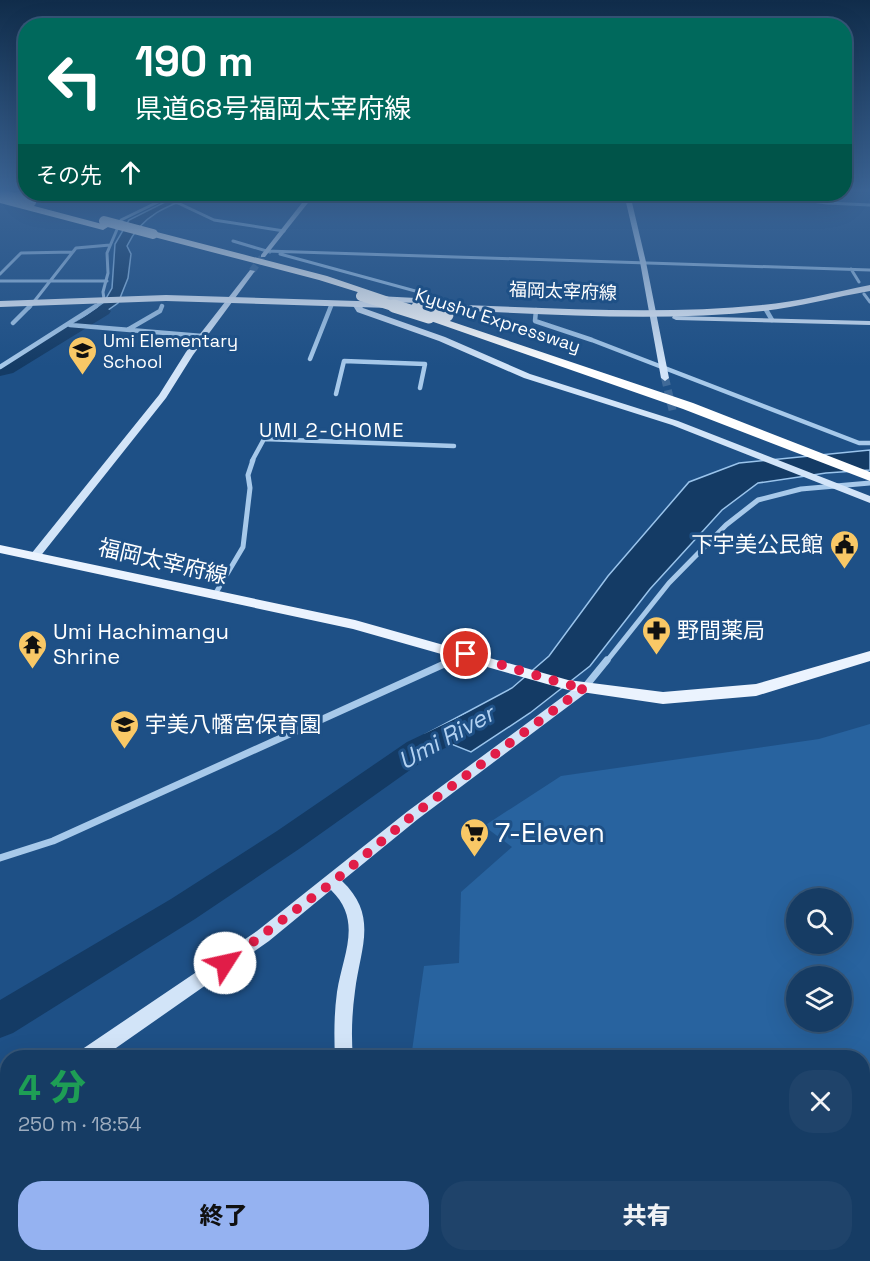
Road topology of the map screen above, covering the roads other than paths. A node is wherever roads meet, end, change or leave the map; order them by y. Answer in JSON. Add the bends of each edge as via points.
{"nodes":[{"id":1,"x":78,"y":248,"type":"edge"},
{"id":2,"x":109,"y":248,"type":"edge"},
{"id":3,"x":191,"y":248,"type":"edge"},
{"id":4,"x":201,"y":248,"type":"edge"},
{"id":5,"x":251,"y":248,"type":"edge"},
{"id":6,"x":269,"y":248,"type":"edge"},
{"id":7,"x":640,"y":248,"type":"edge"},
{"id":8,"x":73,"y":252,"type":"junction"},
{"id":9,"x":265,"y":253,"type":"junction"},
{"id":10,"x":644,"y":262,"type":"junction"},
{"id":11,"x":851,"y":269,"type":"junction"},
{"id":12,"x":870,"y":270,"type":"edge"},
{"id":13,"x":252,"y":271,"type":"tunnel mouth"},
{"id":14,"x":0,"y":274,"type":"edge"},
{"id":15,"x":52,"y":280,"type":"junction"},
{"id":16,"x":0,"y":281,"type":"edge"},
{"id":17,"x":107,"y":281,"type":"junction"},
{"id":18,"x":859,"y":282,"type":"dead end"},
{"id":19,"x":868,"y":289,"type":"edge"},
{"id":20,"x":104,"y":295,"type":"junction"},
{"id":21,"x":0,"y":297,"type":"edge"},
{"id":22,"x":36,"y":298,"type":"junction"},
{"id":23,"x":229,"y":298,"type":"junction"},
{"id":24,"x":358,"y":300,"type":"junction"},
{"id":25,"x":432,"y":301,"type":"junction"},
{"id":26,"x":870,"y":302,"type":"edge"},
{"id":27,"x":332,"y":303,"type":"junction"},
{"id":28,"x":0,"y":304,"type":"edge"},
{"id":29,"x":162,"y":306,"type":"dead end"},
{"id":30,"x":765,"y":308,"type":"junction"},
{"id":31,"x":536,"y":310,"type":"junction"},
{"id":32,"x":652,"y":311,"type":"junction"},
{"id":33,"x":676,"y":318,"type":"dead end"},
{"id":34,"x":771,"y":320,"type":"junction"},
{"id":35,"x":13,"y":323,"type":"dead end"},
{"id":36,"x":870,"y":323,"type":"edge"},
{"id":37,"x":71,"y":325,"type":"junction"},
{"id":38,"x":129,"y":330,"type":"junction"},
{"id":39,"x":202,"y":336,"type":"junction"},
{"id":40,"x":310,"y":359,"type":"dead end"},
{"id":41,"x":0,"y":367,"type":"edge"},
{"id":42,"x":665,"y":374,"type":"junction"},
{"id":43,"x":420,"y":388,"type":"dead end"},
{"id":44,"x":336,"y":394,"type":"dead end"},
{"id":45,"x":673,"y":412,"type":"tunnel mouth"},
{"id":46,"x":675,"y":423,"type":"junction"},
{"id":47,"x":870,"y":443,"type":"edge"},
{"id":48,"x":454,"y":446,"type":"dead end"},
{"id":49,"x":870,"y":466,"type":"edge"},
{"id":50,"x":870,"y":477,"type":"edge"},
{"id":51,"x":870,"y":483,"type":"edge"},
{"id":52,"x":832,"y":484,"type":"junction"},
{"id":53,"x":870,"y":500,"type":"edge"},
{"id":54,"x":0,"y":549,"type":"edge"},
{"id":55,"x":35,"y":556,"type":"junction"},
{"id":56,"x":214,"y":596,"type":"junction"},
{"id":57,"x":466,"y":654,"type":"junction"},
{"id":58,"x":870,"y":656,"type":"edge"},
{"id":59,"x":585,"y":687,"type":"junction"},
{"id":60,"x":0,"y":858,"type":"edge"},
{"id":61,"x":333,"y":882,"type":"junction"},
{"id":62,"x":96,"y":1050,"type":"edge"},
{"id":63,"x":343,"y":1050,"type":"edge"}],
"edges":[{"from":1,"to":8,"type":"street"},
{"from":2,"to":17,"type":"street"},
{"from":3,"to":24,"type":"highway","name":"Kyushu Expressway"},
{"from":4,"to":49,"type":"highway","name":"Kyushu Expressway","bridge":true,"via":[[323,278],[447,315],[586,361]]},
{"from":5,"to":9,"type":"street"},
{"from":6,"to":9,"type":"street"},
{"from":7,"to":10,"type":"street"},
{"from":8,"to":14,"type":"street","via":[[21,253]]},
{"from":8,"to":15,"type":"street"},
{"from":9,"to":10,"type":"street"},
{"from":9,"to":25,"type":"street","via":[[430,295]]},
{"from":10,"to":11,"type":"street"},
{"from":10,"to":32,"type":"street"},
{"from":11,"to":12,"type":"street"},
{"from":11,"to":18,"type":"street"},
{"from":13,"to":23,"type":"street"},
{"from":15,"to":16,"type":"street"},
{"from":15,"to":17,"type":"street"},
{"from":15,"to":22,"type":"street"},
{"from":17,"to":20,"type":"street"},
{"from":19,"to":26,"type":"street"},
{"from":19,"to":30,"type":"main road","name":"福岡太宰府線"},
{"from":19,"to":32,"type":"main road","name":"福岡太宰府線","via":[[850,285],[766,301]]},
{"from":20,"to":22,"type":"main road","name":"福岡太宰府線"},
{"from":20,"to":23,"type":"main road","name":"福岡太宰府線"},
{"from":20,"to":37,"type":"street"},
{"from":21,"to":22,"type":"main road","name":"福岡太宰府線"},
{"from":22,"to":28,"type":"main road","name":"福岡太宰府線"},
{"from":22,"to":35,"type":"street"},
{"from":23,"to":25,"type":"main road","name":"福岡太宰府線"},
{"from":23,"to":27,"type":"main road","name":"福岡太宰府線"},
{"from":23,"to":39,"type":"street"},
{"from":24,"to":27,"type":"main road","name":"福岡太宰府線"},
{"from":24,"to":31,"type":"main road","name":"福岡太宰府線"},
{"from":24,"to":46,"type":"street","via":[[360,310],[442,339],[527,376]]},
{"from":24,"to":50,"type":"highway","name":"Kyushu Expressway","bridge":true,"via":[[429,317],[576,366]]},
{"from":25,"to":32,"type":"main road","name":"福岡太宰府線"},
{"from":27,"to":40,"type":"street"},
{"from":29,"to":38,"type":"street"},
{"from":30,"to":32,"type":"main road","name":"福岡太宰府線"},
{"from":30,"to":34,"type":"street"},
{"from":31,"to":32,"type":"main road","name":"福岡太宰府線"},
{"from":31,"to":42,"type":"street","via":[[535,321],[592,340]]},
{"from":32,"to":42,"type":"street"},
{"from":33,"to":34,"type":"street"},
{"from":34,"to":36,"type":"street"},
{"from":37,"to":38,"type":"street"},
{"from":37,"to":41,"type":"street"},
{"from":38,"to":39,"type":"street"},
{"from":39,"to":55,"type":"street","via":[[163,396]]},
{"from":42,"to":47,"type":"street","via":[[859,443]]},
{"from":43,"to":44,"type":"street","via":[[425,364],[344,361]]},
{"from":45,"to":46,"type":"street"},
{"from":46,"to":52,"type":"street"},
{"from":48,"to":56,"type":"street","via":[[264,440],[247,480],[250,488],[243,547]]},
{"from":51,"to":52,"type":"street"},
{"from":52,"to":53,"type":"street"},
{"from":52,"to":59,"type":"street","via":[[758,500],[726,525],[669,583]]},
{"from":54,"to":55,"type":"main road","name":"福岡太宰府線"},
{"from":55,"to":56,"type":"main road","name":"福岡太宰府線"},
{"from":56,"to":57,"type":"main road","name":"福岡太宰府線","via":[[356,625]]},
{"from":57,"to":59,"type":"main road","name":"福岡太宰府線"},
{"from":57,"to":60,"type":"street","via":[[53,841]]},
{"from":58,"to":59,"type":"main road","via":[[756,690],[663,698]]},
{"from":59,"to":61,"type":"street","via":[[413,815]]},
{"from":61,"to":62,"type":"street","via":[[263,936]]},
{"from":61,"to":63,"type":"street","via":[[349,899],[357,921],[356,947],[347,982]]}]}
